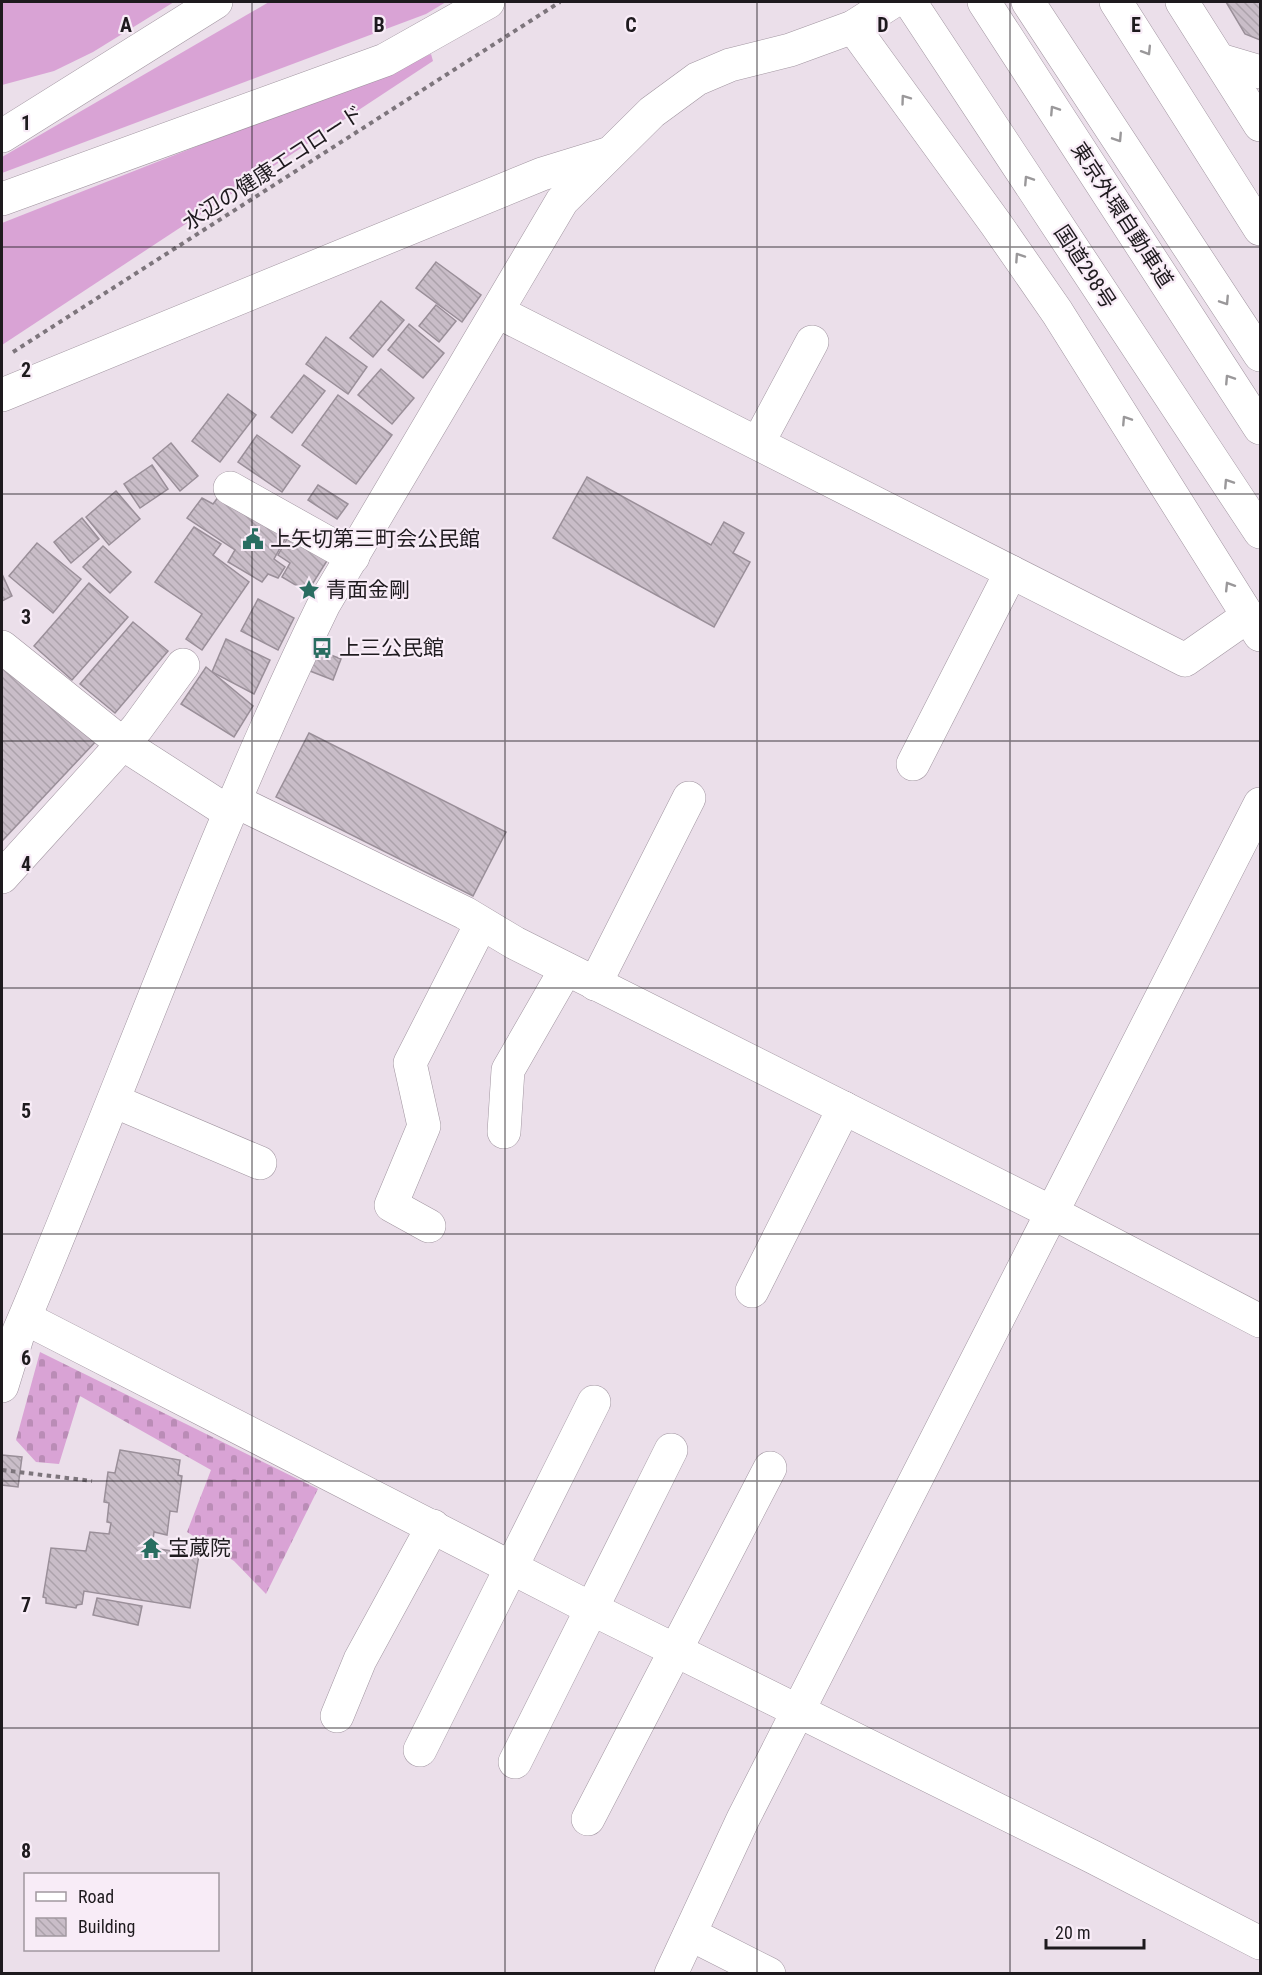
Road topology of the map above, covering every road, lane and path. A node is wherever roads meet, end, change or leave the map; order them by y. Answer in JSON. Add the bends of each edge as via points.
{"nodes":[{"id":1,"x":216,"y":2,"type":"edge"},
{"id":2,"x":488,"y":2,"type":"edge"},
{"id":3,"x":560,"y":2,"type":"edge"},
{"id":4,"x":892,"y":2,"type":"edge"},
{"id":5,"x":910,"y":2,"type":"edge"},
{"id":6,"x":984,"y":2,"type":"edge"},
{"id":7,"x":1028,"y":2,"type":"edge"},
{"id":8,"x":1116,"y":2,"type":"edge"},
{"id":9,"x":1182,"y":2,"type":"edge"},
{"id":10,"x":853,"y":27,"type":"junction"},
{"id":11,"x":1220,"y":60,"type":"junction"},
{"id":12,"x":1260,"y":72,"type":"edge"},
{"id":13,"x":1260,"y":125,"type":"edge"},
{"id":14,"x":2,"y":136,"type":"edge"},
{"id":15,"x":611,"y":153,"type":"junction"},
{"id":16,"x":2,"y":199,"type":"edge"},
{"id":17,"x":1260,"y":229,"type":"edge"},
{"id":18,"x":498,"y":312,"type":"junction"},
{"id":19,"x":812,"y":342,"type":"dead end"},
{"id":20,"x":12,"y":353,"type":"dead end"},
{"id":21,"x":1260,"y":355,"type":"edge"},
{"id":22,"x":2,"y":395,"type":"edge"},
{"id":23,"x":1260,"y":428,"type":"edge"},
{"id":24,"x":758,"y":443,"type":"junction"},
{"id":25,"x":230,"y":488,"type":"dead end"},
{"id":26,"x":1260,"y":532,"type":"edge"},
{"id":27,"x":353,"y":557,"type":"junction"},
{"id":28,"x":1011,"y":572,"type":"junction"},
{"id":29,"x":1254,"y":625,"type":"edge"},
{"id":30,"x":2,"y":647,"type":"edge"},
{"id":31,"x":183,"y":665,"type":"dead end"},
{"id":32,"x":123,"y":744,"type":"junction"},
{"id":33,"x":914,"y":764,"type":"dead end"},
{"id":34,"x":689,"y":798,"type":"dead end"},
{"id":35,"x":1260,"y":804,"type":"edge"},
{"id":36,"x":233,"y":807,"type":"junction"},
{"id":37,"x":2,"y":877,"type":"edge"},
{"id":38,"x":481,"y":924,"type":"junction"},
{"id":39,"x":566,"y":969,"type":"junction"},
{"id":40,"x":595,"y":984,"type":"junction"},
{"id":41,"x":114,"y":1101,"type":"junction"},
{"id":42,"x":844,"y":1108,"type":"junction"},
{"id":43,"x":504,"y":1132,"type":"dead end"},
{"id":44,"x":260,"y":1163,"type":"dead end"},
{"id":45,"x":1051,"y":1212,"type":"junction"},
{"id":46,"x":429,"y":1226,"type":"dead end"},
{"id":47,"x":752,"y":1291,"type":"dead end"},
{"id":48,"x":1260,"y":1321,"type":"edge"},
{"id":49,"x":15,"y":1323,"type":"edge"},
{"id":50,"x":2,"y":1386,"type":"edge"},
{"id":51,"x":594,"y":1402,"type":"dead end"},
{"id":52,"x":670,"y":1450,"type":"dead end"},
{"id":53,"x":770,"y":1468,"type":"dead end"},
{"id":54,"x":2,"y":1470,"type":"edge"},
{"id":55,"x":92,"y":1481,"type":"dead end"},
{"id":56,"x":433,"y":1526,"type":"junction"},
{"id":57,"x":511,"y":1567,"type":"junction"},
{"id":58,"x":590,"y":1608,"type":"junction"},
{"id":59,"x":674,"y":1649,"type":"junction"},
{"id":60,"x":801,"y":1710,"type":"junction"},
{"id":61,"x":337,"y":1716,"type":"dead end"},
{"id":62,"x":420,"y":1750,"type":"dead end"},
{"id":63,"x":515,"y":1762,"type":"dead end"},
{"id":64,"x":588,"y":1819,"type":"dead end"},
{"id":65,"x":690,"y":1934,"type":"junction"},
{"id":66,"x":1260,"y":1943,"type":"edge"},
{"id":67,"x":671,"y":1974,"type":"edge"},
{"id":68,"x":769,"y":1974,"type":"edge"}],
"edges":[{"from":1,"to":14,"type":"main road"},
{"from":2,"to":16,"type":"main road","via":[[385,60]]},
{"from":3,"to":20,"type":"path","name":"水辺の健康エコロード"},
{"from":4,"to":10,"type":"main road"},
{"from":26,"to":5,"type":"main road","name":"国道298号","one_way":true},
{"from":23,"to":6,"type":"main road","name":"東京外環自動車道","one_way":true},
{"from":7,"to":21,"type":"main road","name":"東京外環自動車道","one_way":true},
{"from":8,"to":17,"type":"main road","one_way":true},
{"from":9,"to":11,"type":"main road"},
{"from":10,"to":15,"type":"main road","via":[[697,79],[652,112]]},
{"from":29,"to":10,"type":"main road","one_way":true,"via":[[1056,312]]},
{"from":11,"to":12,"type":"main road"},
{"from":11,"to":13,"type":"main road"},
{"from":15,"to":18,"type":"main road","via":[[562,201]]},
{"from":15,"to":22,"type":"main road","via":[[542,174]]},
{"from":18,"to":24,"type":"main road"},
{"from":18,"to":27,"type":"main road"},
{"from":19,"to":24,"type":"main road"},
{"from":24,"to":28,"type":"main road"},
{"from":25,"to":27,"type":"main road"},
{"from":27,"to":36,"type":"main road","via":[[305,643]]},
{"from":28,"to":29,"type":"main road","via":[[1185,660]]},
{"from":28,"to":33,"type":"main road"},
{"from":30,"to":32,"type":"main road"},
{"from":31,"to":32,"type":"main road"},
{"from":32,"to":36,"type":"main road"},
{"from":32,"to":37,"type":"main road"},
{"from":34,"to":40,"type":"main road"},
{"from":35,"to":45,"type":"main road"},
{"from":36,"to":38,"type":"main road","via":[[465,913]]},
{"from":36,"to":41,"type":"main road"},
{"from":38,"to":39,"type":"main road"},
{"from":38,"to":46,"type":"main road","via":[[410,1063],[424,1126],[391,1205]]},
{"from":39,"to":40,"type":"main road"},
{"from":39,"to":43,"type":"main road","via":[[508,1070]]},
{"from":40,"to":42,"type":"main road"},
{"from":41,"to":44,"type":"main road"},
{"from":41,"to":49,"type":"main road"},
{"from":42,"to":45,"type":"main road"},
{"from":42,"to":47,"type":"main road"},
{"from":45,"to":48,"type":"main road"},
{"from":45,"to":60,"type":"main road"},
{"from":49,"to":50,"type":"main road"},
{"from":49,"to":56,"type":"main road"},
{"from":51,"to":57,"type":"main road"},
{"from":52,"to":58,"type":"main road"},
{"from":53,"to":59,"type":"main road"},
{"from":54,"to":55,"type":"path"},
{"from":56,"to":57,"type":"main road"},
{"from":56,"to":61,"type":"main road","via":[[360,1660]]},
{"from":57,"to":58,"type":"main road"},
{"from":57,"to":62,"type":"main road"},
{"from":58,"to":59,"type":"main road"},
{"from":58,"to":63,"type":"main road"},
{"from":59,"to":60,"type":"main road"},
{"from":59,"to":64,"type":"main road"},
{"from":60,"to":65,"type":"main road","via":[[743,1819]]},
{"from":60,"to":66,"type":"main road"},
{"from":65,"to":67,"type":"main road"},
{"from":65,"to":68,"type":"main road"}]}
